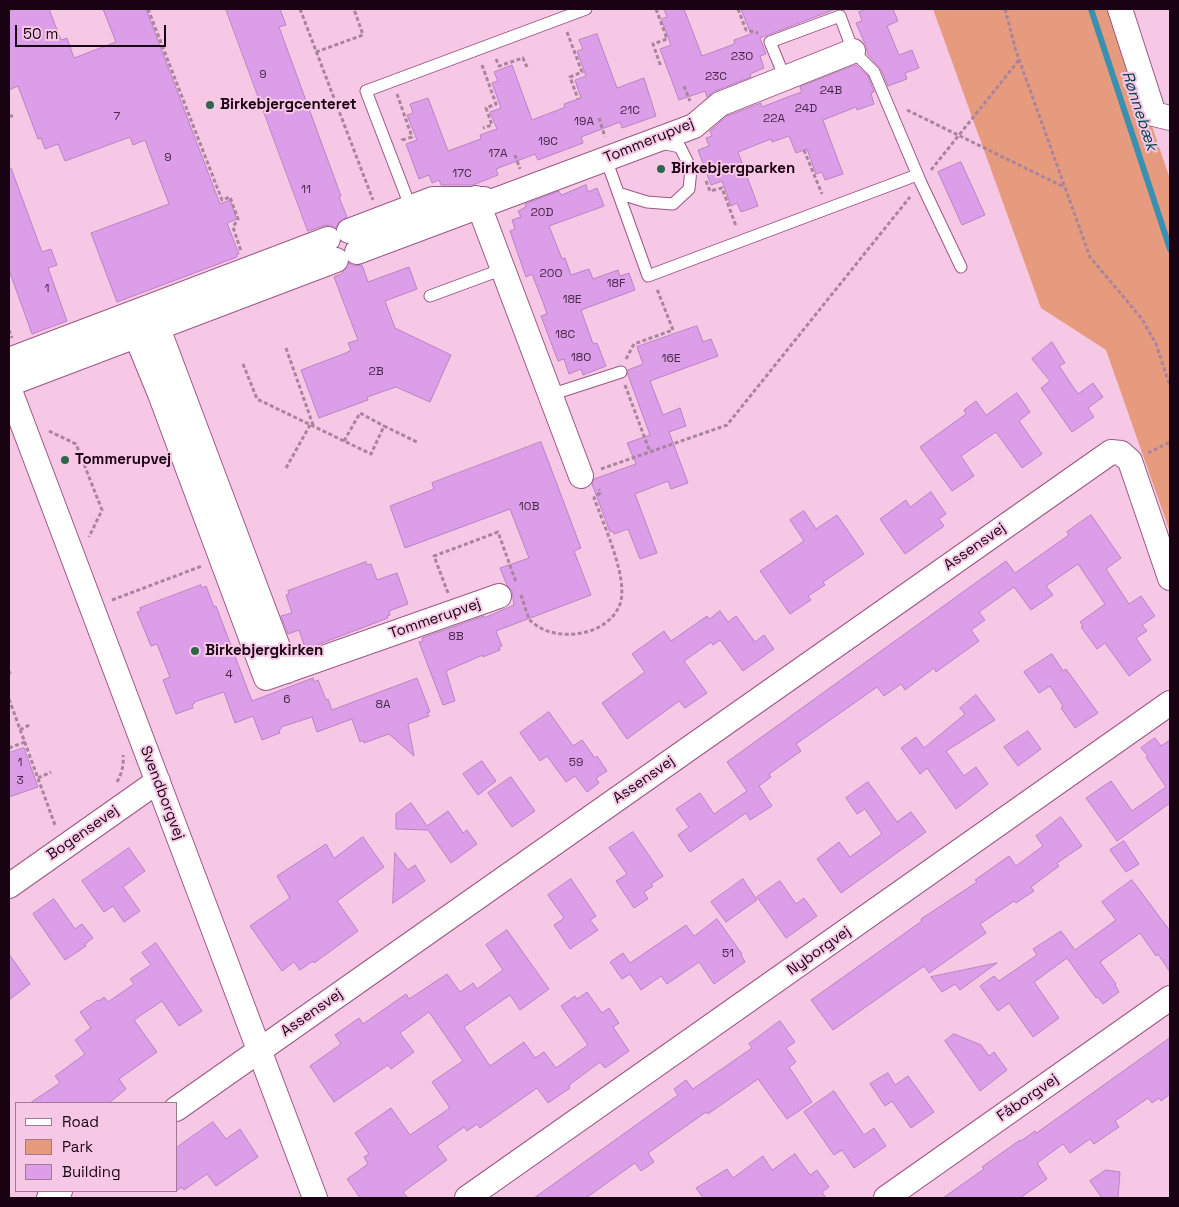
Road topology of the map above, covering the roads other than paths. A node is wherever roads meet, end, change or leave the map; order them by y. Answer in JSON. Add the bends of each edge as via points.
{"nodes":[{"id":1,"x":586,"y":9,"type":"edge"},
{"id":2,"x":1120,"y":9,"type":"edge"},
{"id":3,"x":853,"y":51,"type":"junction"},
{"id":4,"x":785,"y":78,"type":"junction"},
{"id":5,"x":1170,"y":118,"type":"edge"},
{"id":6,"x":653,"y":141,"type":"junction"},
{"id":7,"x":606,"y":159,"type":"junction"},
{"id":8,"x":919,"y":179,"type":"junction"},
{"id":9,"x":618,"y":193,"type":"junction"},
{"id":10,"x":484,"y":202,"type":"junction"},
{"id":11,"x":414,"y":218,"type":"junction"},
{"id":12,"x":343,"y":246,"type":"junction"},
{"id":13,"x":961,"y":267,"type":"dead end"},
{"id":14,"x":503,"y":269,"type":"junction"},
{"id":15,"x":430,"y":296,"type":"dead end"},
{"id":16,"x":143,"y":321,"type":"junction"},
{"id":17,"x":9,"y":360,"type":"edge"},
{"id":18,"x":621,"y":372,"type":"road end"},
{"id":19,"x":9,"y":384,"type":"edge"},
{"id":20,"x":9,"y":388,"type":"edge"},
{"id":21,"x":550,"y":394,"type":"junction"},
{"id":22,"x":587,"y":474,"type":"road end"},
{"id":23,"x":1170,"y":578,"type":"edge"},
{"id":24,"x":512,"y":592,"type":"road end"},
{"id":25,"x":277,"y":675,"type":"junction"},
{"id":26,"x":1170,"y":703,"type":"edge"},
{"id":27,"x":158,"y":781,"type":"junction"},
{"id":28,"x":9,"y":886,"type":"edge"},
{"id":29,"x":1170,"y":998,"type":"edge"},
{"id":30,"x":259,"y":1051,"type":"junction"},
{"id":31,"x":178,"y":1108,"type":"edge"},
{"id":32,"x":315,"y":1198,"type":"edge"},
{"id":33,"x":467,"y":1198,"type":"edge"},
{"id":34,"x":886,"y":1198,"type":"edge"}],
"edges":[{"from":1,"to":11,"type":"lane","via":[[366,91]]},
{"from":2,"to":5,"type":"street","via":[[1154,114]]},
{"from":3,"to":4,"type":"street","name":"Tommerupvej"},
{"from":3,"to":4,"type":"lane","via":[[840,16],[770,42]]},
{"from":3,"to":8,"type":"lane","via":[[874,72]]},
{"from":4,"to":6,"type":"street","name":"Tommerupvej","via":[[720,104],[694,126]]},
{"from":6,"to":7,"type":"street","name":"Tommerupvej"},
{"from":6,"to":9,"type":"lane","via":[[680,147],[692,168],[689,189],[673,204],[647,202]]},
{"from":7,"to":9,"type":"lane"},
{"from":7,"to":10,"type":"street","name":"Tommerupvej"},
{"from":8,"to":9,"type":"lane","via":[[827,209],[648,276]]},
{"from":8,"to":13,"type":"lane"},
{"from":10,"to":11,"type":"street","name":"Tommerupvej","via":[[432,199]]},
{"from":10,"to":14,"type":"street"},
{"from":11,"to":12,"type":"street","name":"Tommerupvej"},
{"from":11,"to":12,"type":"street","name":"Tommerupvej","via":[[380,219]]},
{"from":12,"to":16,"type":"street","name":"Tommerupvej"},
{"from":12,"to":16,"type":"street","name":"Tommerupvej","via":[[246,270]]},
{"from":14,"to":15,"type":"lane"},
{"from":14,"to":21,"type":"street"},
{"from":16,"to":17,"type":"street","name":"Tommerupvej"},
{"from":16,"to":19,"type":"street","name":"Tommerupvej"},
{"from":16,"to":25,"type":"street"},
{"from":16,"to":25,"type":"street","via":[[222,558]]},
{"from":18,"to":21,"type":"lane"},
{"from":20,"to":27,"type":"street","name":"Svendborgvej"},
{"from":21,"to":22,"type":"street"},
{"from":23,"to":30,"type":"street","name":"Assensvej","via":[[1130,461],[1121,453],[1111,452]]},
{"from":24,"to":25,"type":"street","name":"Tommerupvej"},
{"from":26,"to":33,"type":"street","name":"Nyborgvej"},
{"from":27,"to":28,"type":"street","name":"Bogensevej"},
{"from":27,"to":30,"type":"street","name":"Svendborgvej"},
{"from":29,"to":34,"type":"street","name":"Fåborgvej"},
{"from":30,"to":31,"type":"street","name":"Assensvej"},
{"from":30,"to":32,"type":"street","name":"Svendborgvej"}]}
